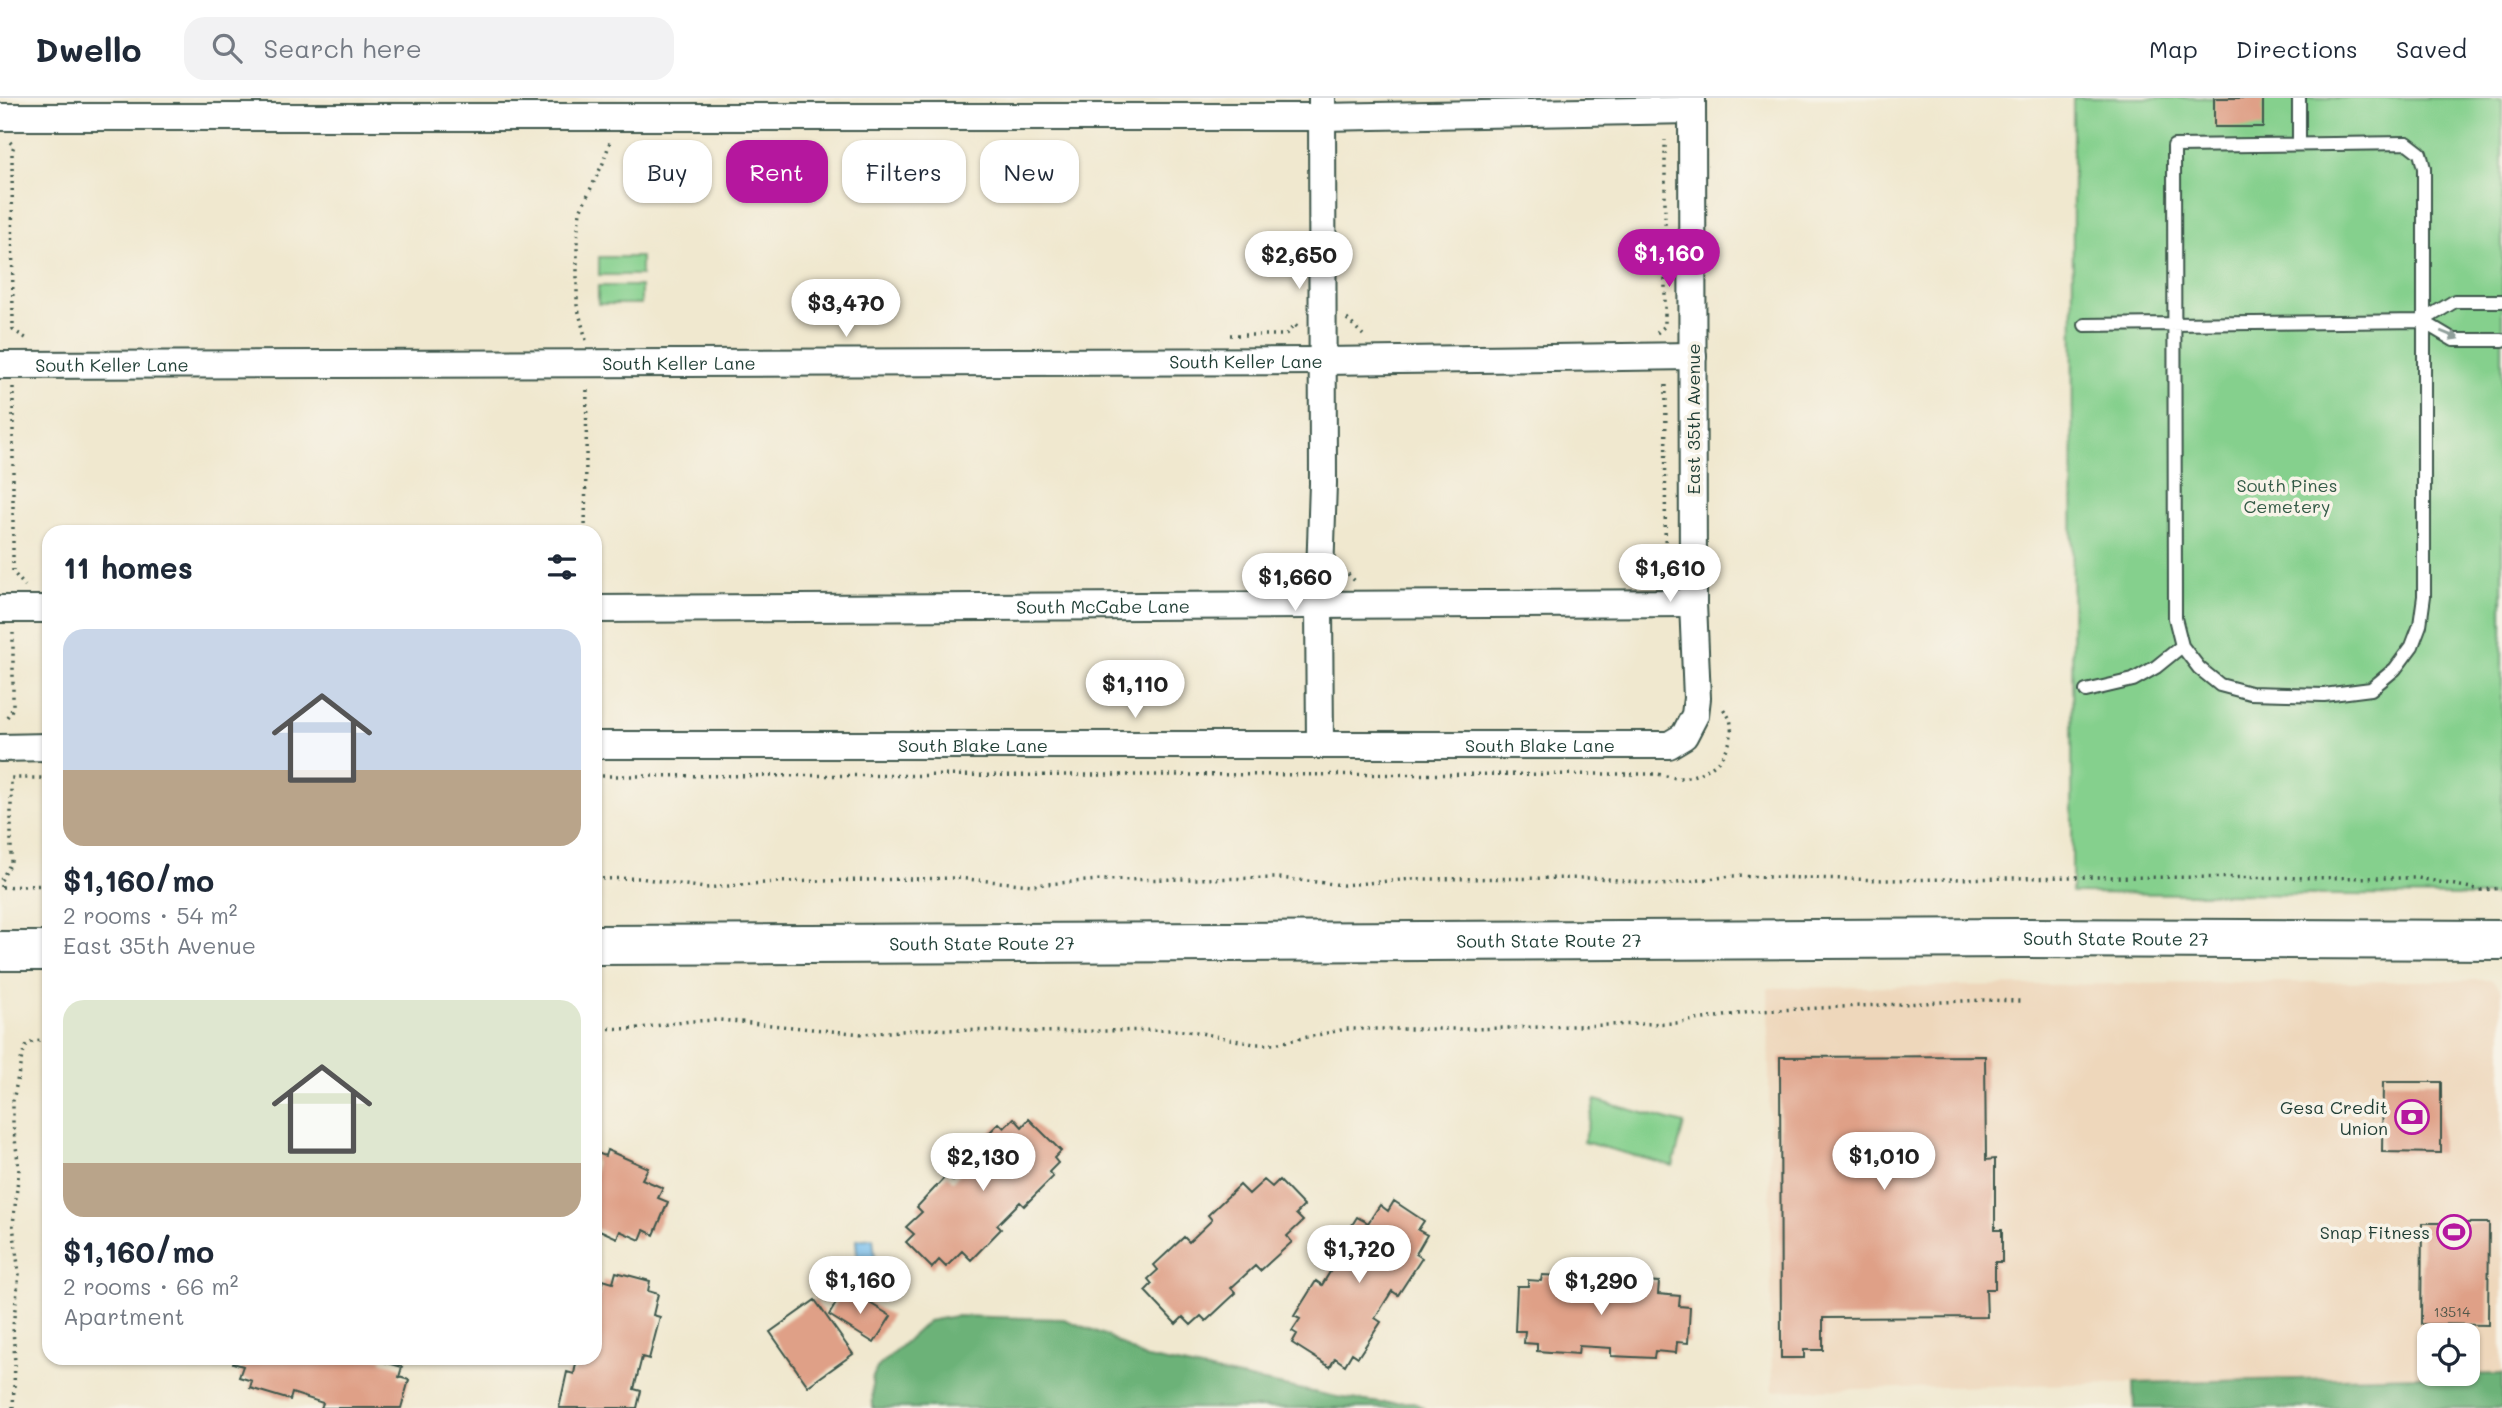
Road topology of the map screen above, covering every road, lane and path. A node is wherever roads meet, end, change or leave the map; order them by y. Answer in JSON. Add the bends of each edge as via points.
{"nodes":[{"id":1,"x":2299,"y":98,"type":"edge"},
{"id":2,"x":1692,"y":104,"type":"edge"},
{"id":3,"x":1322,"y":107,"type":"edge"},
{"id":4,"x":614,"y":117,"type":"junction"},
{"id":5,"x":3,"y":128,"type":"edge"},
{"id":6,"x":1665,"y":140,"type":"dead end"},
{"id":7,"x":2299,"y":145,"type":"junction"},
{"id":8,"x":2502,"y":301,"type":"edge"},
{"id":9,"x":1342,"y":314,"type":"dead end"},
{"id":10,"x":2422,"y":321,"type":"junction"},
{"id":11,"x":2173,"y":324,"type":"junction"},
{"id":12,"x":2085,"y":325,"type":"dead end"},
{"id":13,"x":1301,"y":331,"type":"dead end"},
{"id":14,"x":1229,"y":335,"type":"dead end"},
{"id":15,"x":1374,"y":335,"type":"dead end"},
{"id":16,"x":1656,"y":335,"type":"dead end"},
{"id":17,"x":39,"y":340,"type":"dead end"},
{"id":18,"x":573,"y":340,"type":"dead end"},
{"id":19,"x":2502,"y":340,"type":"edge"},
{"id":20,"x":587,"y":351,"type":"junction"},
{"id":21,"x":1693,"y":356,"type":"junction"},
{"id":22,"x":1322,"y":361,"type":"junction"},
{"id":23,"x":4,"y":373,"type":"edge"},
{"id":24,"x":1671,"y":377,"type":"dead end"},
{"id":25,"x":584,"y":525,"type":"edge"},
{"id":26,"x":1340,"y":567,"type":"dead end"},
{"id":27,"x":1657,"y":581,"type":"dead end"},
{"id":28,"x":1357,"y":583,"type":"dead end"},
{"id":29,"x":42,"y":597,"type":"edge"},
{"id":30,"x":42,"y":599,"type":"edge"},
{"id":31,"x":1693,"y":604,"type":"junction"},
{"id":32,"x":1319,"y":606,"type":"junction"},
{"id":33,"x":602,"y":608,"type":"edge"},
{"id":34,"x":5,"y":619,"type":"edge"},
{"id":35,"x":2182,"y":646,"type":"junction"},
{"id":36,"x":2086,"y":691,"type":"dead end"},
{"id":37,"x":1718,"y":696,"type":"dead end"},
{"id":38,"x":7,"y":717,"type":"dead end"},
{"id":39,"x":1684,"y":736,"type":"joint"},
{"id":40,"x":1320,"y":743,"type":"junction"},
{"id":41,"x":602,"y":745,"type":"edge"},
{"id":42,"x":42,"y":747,"type":"edge"},
{"id":43,"x":0,"y":748,"type":"edge"},
{"id":44,"x":602,"y":776,"type":"edge"},
{"id":45,"x":42,"y":778,"type":"edge"},
{"id":46,"x":602,"y":879,"type":"edge"},
{"id":47,"x":42,"y":885,"type":"edge"},
{"id":48,"x":1,"y":888,"type":"edge"},
{"id":49,"x":2502,"y":888,"type":"edge"},
{"id":50,"x":2502,"y":940,"type":"edge"},
{"id":51,"x":602,"y":945,"type":"edge"},
{"id":52,"x":0,"y":951,"type":"edge"},
{"id":53,"x":42,"y":951,"type":"edge"},
{"id":54,"x":2021,"y":1001,"type":"dead end"},
{"id":55,"x":602,"y":1028,"type":"edge"},
{"id":56,"x":42,"y":1040,"type":"edge"},
{"id":57,"x":13,"y":1408,"type":"edge"}],
"edges":[{"from":1,"to":7,"type":"lane"},
{"from":2,"to":3,"type":"street"},
{"from":2,"to":21,"type":"street","name":"East 35th Avenue"},
{"from":3,"to":4,"type":"street"},
{"from":3,"to":22,"type":"street"},
{"from":4,"to":5,"type":"street"},
{"from":4,"to":20,"type":"path","via":[[603,163],[580,212],[577,305]]},
{"from":5,"to":17,"type":"path","via":[[14,146],[13,330],[26,340]]},
{"from":6,"to":16,"type":"path","via":[[1665,326]]},
{"from":7,"to":10,"type":"lane","via":[[2407,143],[2420,153],[2424,167]]},
{"from":7,"to":11,"type":"lane","via":[[2174,146]]},
{"from":8,"to":10,"type":"lane","via":[[2455,301]]},
{"from":9,"to":15,"type":"path","via":[[1361,335]]},
{"from":10,"to":11,"type":"lane"},
{"from":10,"to":19,"type":"lane","one_way":true,"via":[[2454,340]]},
{"from":10,"to":35,"type":"lane","via":[[2424,596],[2412,646],[2395,669],[2371,689],[2324,695],[2250,693],[2220,685]]},
{"from":11,"to":12,"type":"lane"},
{"from":11,"to":35,"type":"lane","via":[[2175,618]]},
{"from":13,"to":14,"type":"path","via":[[1295,325],[1285,335]]},
{"from":18,"to":20,"type":"path"},
{"from":20,"to":22,"type":"street","name":"South Keller Lane"},
{"from":20,"to":23,"type":"street","name":"South Keller Lane"},
{"from":20,"to":25,"type":"path"},
{"from":21,"to":22,"type":"street","name":"South Keller Lane"},
{"from":21,"to":31,"type":"street","name":"East 35th Avenue"},
{"from":22,"to":32,"type":"street"},
{"from":23,"to":29,"type":"path","via":[[13,388],[13,572]]},
{"from":24,"to":27,"type":"path","via":[[1665,382],[1665,573]]},
{"from":26,"to":28,"type":"path"},
{"from":30,"to":34,"type":"street"},
{"from":31,"to":32,"type":"street","name":"South McCabe Lane"},
{"from":31,"to":39,"type":"street","name":"East 35th Avenue","via":[[1697,698],[1695,715]]},
{"from":32,"to":33,"type":"street","name":"South McCabe Lane"},
{"from":32,"to":40,"type":"street"},
{"from":34,"to":38,"type":"path","via":[[15,634],[13,708]]},
{"from":35,"to":36,"type":"lane","via":[[2133,680]]},
{"from":37,"to":44,"type":"path","via":[[1730,719],[1729,744],[1717,764],[1700,774],[1678,778],[1657,774]]},
{"from":39,"to":40,"type":"street","name":"South Blake Lane","via":[[1669,745]]},
{"from":40,"to":41,"type":"street","name":"South Blake Lane"},
{"from":42,"to":43,"type":"street"},
{"from":45,"to":48,"type":"path","via":[[11,778],[10,863]]},
{"from":46,"to":49,"type":"path","via":[[640,878],[705,888],[956,878],[1032,886],[1100,880],[1279,878],[1343,886],[1413,879],[1598,878],[1662,885],[1732,877],[2418,878],[2482,890]]},
{"from":47,"to":48,"type":"path"},
{"from":50,"to":51,"type":"main road","name":"South State Route 27"},
{"from":52,"to":53,"type":"main road"},
{"from":54,"to":55,"type":"path","via":[[1758,1011],[1676,1023],[1346,1029],[1274,1044],[1174,1030],[926,1029],[863,1034],[720,1020]]},
{"from":56,"to":57,"type":"path","via":[[27,1045],[13,1101],[19,1169],[13,1225],[19,1274],[13,1326]]}]}
